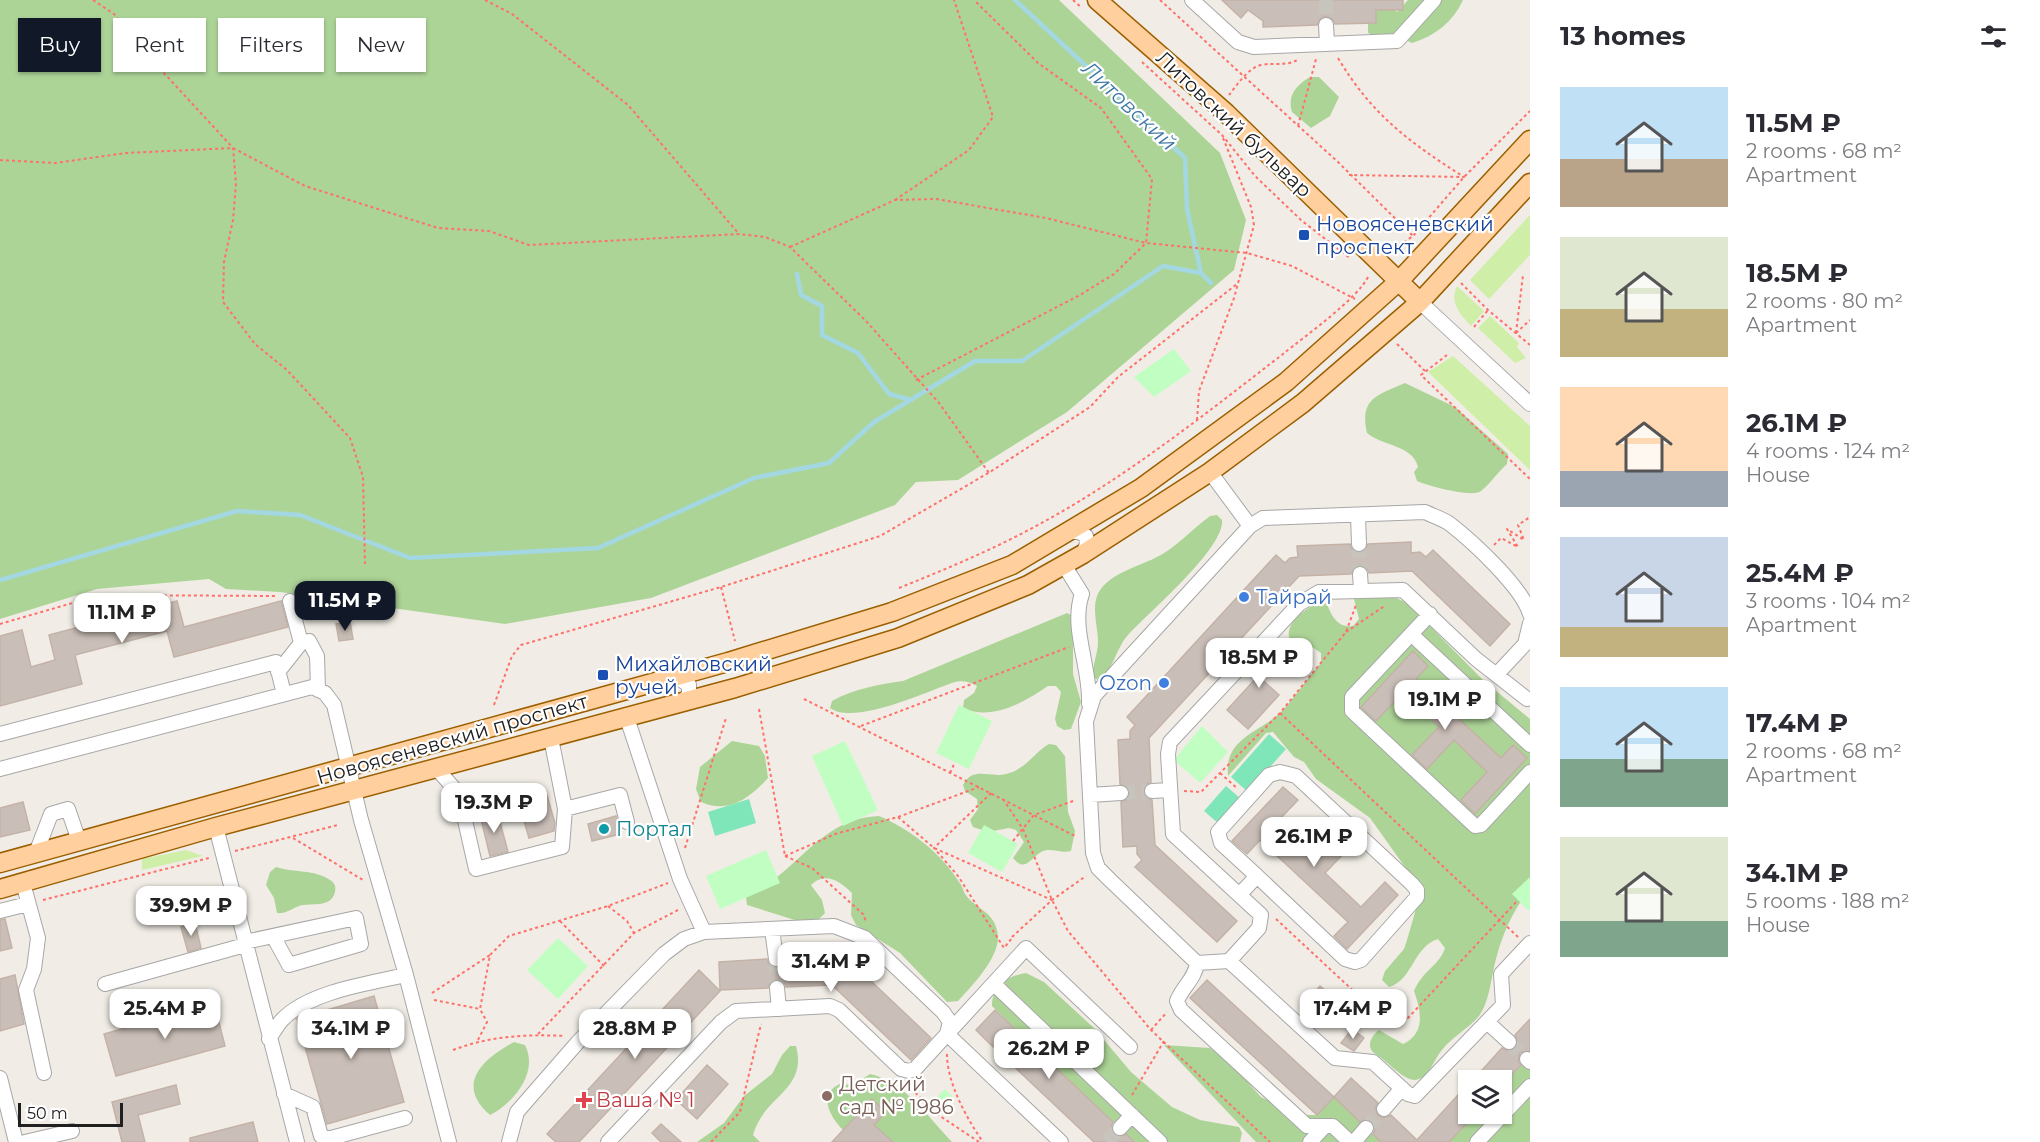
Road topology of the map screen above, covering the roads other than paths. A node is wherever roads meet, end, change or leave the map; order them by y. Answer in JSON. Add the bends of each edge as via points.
{"nodes":[{"id":1,"x":1192,"y":0,"type":"edge"},
{"id":2,"x":1434,"y":0,"type":"edge"},
{"id":3,"x":1089,"y":4,"type":"edge"},
{"id":4,"x":1326,"y":25,"type":"tunnel mouth"},
{"id":5,"x":1331,"y":44,"type":"junction"},
{"id":6,"x":1530,"y":140,"type":"edge"},
{"id":7,"x":1530,"y":183,"type":"edge"},
{"id":8,"x":1399,"y":281,"type":"junction"},
{"id":9,"x":1420,"y":302,"type":"junction"},
{"id":10,"x":1530,"y":404,"type":"edge"},
{"id":11,"x":1210,"y":472,"type":"junction"},
{"id":12,"x":1358,"y":515,"type":"junction"},
{"id":13,"x":1094,"y":517,"type":"junction"},
{"id":14,"x":1250,"y":526,"type":"junction"},
{"id":15,"x":1069,"y":532,"type":"junction"},
{"id":16,"x":1107,"y":538,"type":"junction"},
{"id":17,"x":1359,"y":544,"type":"tunnel mouth"},
{"id":18,"x":1083,"y":554,"type":"junction"},
{"id":19,"x":1064,"y":565,"type":"junction"},
{"id":20,"x":1360,"y":574,"type":"tunnel mouth"},
{"id":21,"x":1361,"y":590,"type":"junction"},
{"id":22,"x":290,"y":601,"type":"road end"},
{"id":23,"x":1430,"y":614,"type":"junction"},
{"id":24,"x":1530,"y":614,"type":"edge"},
{"id":25,"x":1530,"y":623,"type":"edge"},
{"id":26,"x":1411,"y":634,"type":"junction"},
{"id":27,"x":301,"y":643,"type":"junction"},
{"id":28,"x":278,"y":672,"type":"junction"},
{"id":29,"x":1498,"y":673,"type":"junction"},
{"id":30,"x":675,"y":676,"type":"junction"},
{"id":31,"x":318,"y":690,"type":"junction"},
{"id":32,"x":284,"y":694,"type":"junction"},
{"id":33,"x":1529,"y":698,"type":"edge"},
{"id":34,"x":683,"y":702,"type":"junction"},
{"id":35,"x":1089,"y":709,"type":"junction"},
{"id":36,"x":627,"y":718,"type":"junction"},
{"id":37,"x":0,"y":734,"type":"edge"},
{"id":38,"x":551,"y":738,"type":"junction"},
{"id":39,"x":1530,"y":745,"type":"edge"},
{"id":40,"x":0,"y":769,"type":"edge"},
{"id":41,"x":348,"y":769,"type":"junction"},
{"id":42,"x":438,"y":769,"type":"junction"},
{"id":43,"x":1530,"y":772,"type":"edge"},
{"id":44,"x":1169,"y":790,"type":"junction"},
{"id":45,"x":1152,"y":791,"type":"tunnel mouth"},
{"id":46,"x":354,"y":792,"type":"junction"},
{"id":47,"x":1121,"y":793,"type":"tunnel mouth"},
{"id":48,"x":1090,"y":795,"type":"junction"},
{"id":49,"x":565,"y":809,"type":"junction"},
{"id":50,"x":627,"y":822,"type":"dead end"},
{"id":51,"x":216,"y":827,"type":"junction"},
{"id":52,"x":79,"y":841,"type":"junction"},
{"id":53,"x":36,"y":853,"type":"junction"},
{"id":54,"x":0,"y":863,"type":"edge"},
{"id":55,"x":1257,"y":876,"type":"junction"},
{"id":56,"x":23,"y":883,"type":"junction"},
{"id":57,"x":0,"y":889,"type":"edge"},
{"id":58,"x":1240,"y":894,"type":"junction"},
{"id":59,"x":28,"y":904,"type":"junction"},
{"id":60,"x":0,"y":911,"type":"edge"},
{"id":61,"x":772,"y":929,"type":"junction"},
{"id":62,"x":704,"y":932,"type":"junction"},
{"id":63,"x":273,"y":936,"type":"junction"},
{"id":64,"x":245,"y":944,"type":"junction"},
{"id":65,"x":1529,"y":945,"type":"edge"},
{"id":66,"x":776,"y":959,"type":"tunnel mouth"},
{"id":67,"x":1229,"y":961,"type":"junction"},
{"id":68,"x":1197,"y":963,"type":"junction"},
{"id":69,"x":406,"y":975,"type":"junction"},
{"id":70,"x":105,"y":984,"type":"dead end"},
{"id":71,"x":994,"y":984,"type":"junction"},
{"id":72,"x":777,"y":988,"type":"tunnel mouth"},
{"id":73,"x":773,"y":1009,"type":"junction"},
{"id":74,"x":1487,"y":1022,"type":"junction"},
{"id":75,"x":947,"y":1034,"type":"junction"},
{"id":76,"x":269,"y":1039,"type":"junction"},
{"id":77,"x":1509,"y":1042,"type":"tunnel mouth"},
{"id":78,"x":1130,"y":1047,"type":"dead end"},
{"id":79,"x":44,"y":1073,"type":"dead end"},
{"id":80,"x":0,"y":1078,"type":"edge"},
{"id":81,"x":1530,"y":1086,"type":"edge"},
{"id":82,"x":1402,"y":1088,"type":"junction"},
{"id":83,"x":284,"y":1094,"type":"junction"},
{"id":84,"x":1384,"y":1108,"type":"tunnel mouth"},
{"id":85,"x":1128,"y":1112,"type":"junction"},
{"id":86,"x":405,"y":1118,"type":"dead end"},
{"id":87,"x":1325,"y":1126,"type":"junction"},
{"id":88,"x":1120,"y":1128,"type":"tunnel mouth"},
{"id":89,"x":1366,"y":1128,"type":"tunnel mouth"},
{"id":90,"x":72,"y":1131,"type":"dead end"},
{"id":91,"x":16,"y":1142,"type":"edge"},
{"id":92,"x":25,"y":1142,"type":"edge"},
{"id":93,"x":297,"y":1142,"type":"edge"},
{"id":94,"x":449,"y":1142,"type":"edge"},
{"id":95,"x":509,"y":1142,"type":"edge"},
{"id":96,"x":608,"y":1142,"type":"edge"},
{"id":97,"x":1061,"y":1142,"type":"edge"},
{"id":98,"x":1160,"y":1142,"type":"edge"},
{"id":99,"x":1310,"y":1142,"type":"edge"},
{"id":100,"x":1352,"y":1142,"type":"edge"},
{"id":101,"x":1477,"y":1142,"type":"edge"}],
"edges":[{"from":1,"to":5,"type":"street","via":[[1238,42],[1254,47]]},
{"from":2,"to":5,"type":"street","via":[[1397,41]]},
{"from":3,"to":8,"type":"main road","name":"Литовский бульвар","via":[[1226,113]]},
{"from":4,"to":5,"type":"street"},
{"from":6,"to":8,"type":"main road","name":"Новоясеневский проспект"},
{"from":7,"to":9,"type":"main road","name":"Новоясеневский проспект"},
{"from":8,"to":9,"type":"main road","name":"Литовский бульвар"},
{"from":8,"to":13,"type":"main road","name":"Новоясеневский проспект","via":[[1276,389],[1211,439]]},
{"from":9,"to":10,"type":"street"},
{"from":9,"to":11,"type":"main road","name":"Новоясеневский проспект","via":[[1303,403]]},
{"from":11,"to":14,"type":"street"},
{"from":11,"to":16,"type":"main road","name":"Новоясеневский проспект"},
{"from":12,"to":14,"type":"street","via":[[1263,518]]},
{"from":12,"to":17,"type":"street"},
{"from":12,"to":24,"type":"street","via":[[1425,512],[1449,524],[1515,587],[1526,600]]},
{"from":13,"to":15,"type":"main road","name":"Новоясеневский проспект"},
{"from":13,"to":16,"type":"street","via":[[1089,525],[1091,534]]},
{"from":14,"to":35,"type":"street","via":[[1094,696]]},
{"from":15,"to":18,"type":"street","via":[[1086,536]]},
{"from":15,"to":30,"type":"main road","name":"Новоясеневский проспект","via":[[1012,565],[892,612]]},
{"from":16,"to":18,"type":"main road","name":"Новоясеневский проспект"},
{"from":18,"to":19,"type":"main road","name":"Новоясеневский проспект"},
{"from":19,"to":34,"type":"main road","name":"Новоясеневский проспект","via":[[1028,585],[898,638]]},
{"from":19,"to":35,"type":"street","via":[[1082,594],[1076,610],[1090,684]]},
{"from":20,"to":21,"type":"street"},
{"from":21,"to":23,"type":"street","via":[[1403,590]]},
{"from":21,"to":44,"type":"street","via":[[1319,592],[1299,604],[1170,742]]},
{"from":22,"to":27,"type":"street"},
{"from":23,"to":26,"type":"street"},
{"from":23,"to":29,"type":"street","via":[[1476,659]]},
{"from":25,"to":29,"type":"street","via":[[1525,644]]},
{"from":26,"to":39,"type":"street"},
{"from":26,"to":43,"type":"street","via":[[1352,697],[1350,704],[1355,715],[1475,826],[1481,825]]},
{"from":27,"to":28,"type":"street"},
{"from":27,"to":31,"type":"street","via":[[309,641],[317,656]]},
{"from":28,"to":32,"type":"street"},
{"from":28,"to":37,"type":"street","via":[[276,662]]},
{"from":29,"to":33,"type":"street"},
{"from":30,"to":34,"type":"street","via":[[689,685]]},
{"from":30,"to":41,"type":"main road","name":"Новоясеневский проспект"},
{"from":31,"to":32,"type":"street","via":[[312,687]]},
{"from":31,"to":41,"type":"street","via":[[334,705]]},
{"from":32,"to":40,"type":"street"},
{"from":34,"to":36,"type":"main road","name":"Новоясеневский проспект"},
{"from":35,"to":48,"type":"street","via":[[1086,721]]},
{"from":36,"to":38,"type":"main road","name":"Новоясеневский проспект"},
{"from":36,"to":62,"type":"street","via":[[680,879]]},
{"from":38,"to":42,"type":"main road","name":"Новоясеневский проспект"},
{"from":38,"to":49,"type":"street"},
{"from":41,"to":46,"type":"street"},
{"from":41,"to":52,"type":"main road","name":"Новоясеневский проспект"},
{"from":42,"to":46,"type":"main road","name":"Новоясеневский проспект"},
{"from":42,"to":49,"type":"street","via":[[459,794],[476,869],[562,847]]},
{"from":44,"to":45,"type":"street"},
{"from":44,"to":58,"type":"street","via":[[1173,834]]},
{"from":46,"to":51,"type":"main road","name":"Новоясеневский проспект"},
{"from":46,"to":69,"type":"street"},
{"from":47,"to":48,"type":"street"},
{"from":48,"to":68,"type":"street","via":[[1098,868]]},
{"from":49,"to":50,"type":"street","via":[[620,795]]},
{"from":51,"to":56,"type":"main road","name":"Новоясеневский проспект"},
{"from":51,"to":64,"type":"street"},
{"from":52,"to":53,"type":"main road","name":"Новоясеневский проспект"},
{"from":52,"to":53,"type":"street","via":[[68,809],[51,814]]},
{"from":53,"to":54,"type":"main road","name":"Новоясеневский проспект"},
{"from":55,"to":55,"type":"street","via":[[1218,837],[1221,827],[1269,775],[1280,772],[1296,776],[1412,884],[1417,897],[1355,962],[1345,959]]},
{"from":55,"to":58,"type":"street"},
{"from":56,"to":57,"type":"main road","name":"Новоясеневский проспект"},
{"from":56,"to":59,"type":"street"},
{"from":58,"to":67,"type":"street","via":[[1261,915],[1259,928]]},
{"from":59,"to":60,"type":"street"},
{"from":59,"to":79,"type":"street","via":[[38,938],[34,969],[26,990]]},
{"from":61,"to":62,"type":"street"},
{"from":61,"to":66,"type":"street"},
{"from":61,"to":75,"type":"street","via":[[834,926],[865,938],[943,1012],[950,1022]]},
{"from":62,"to":95,"type":"street","via":[[684,939],[664,954],[578,1042],[517,1112]]},
{"from":63,"to":63,"type":"street","via":[[356,918],[361,944],[289,964]]},
{"from":63,"to":64,"type":"street"},
{"from":64,"to":70,"type":"street"},
{"from":64,"to":76,"type":"street"},
{"from":65,"to":74,"type":"street","via":[[1501,974],[1503,1005]]},
{"from":67,"to":68,"type":"street"},
{"from":67,"to":82,"type":"street","via":[[1335,1058],[1373,1062]]},
{"from":68,"to":87,"type":"street","via":[[1196,974],[1181,990],[1177,1001],[1181,1010],[1307,1126]]},
{"from":69,"to":76,"type":"street","via":[[342,989],[302,1005],[283,1019]]},
{"from":69,"to":94,"type":"street"},
{"from":71,"to":75,"type":"street"},
{"from":71,"to":78,"type":"street","via":[[1026,948]]},
{"from":71,"to":85,"type":"street"},
{"from":72,"to":73,"type":"street"},
{"from":73,"to":75,"type":"street","via":[[830,1006],[839,1010],[901,1069],[909,1071]]},
{"from":73,"to":96,"type":"street","via":[[728,1015]]},
{"from":74,"to":77,"type":"street"},
{"from":74,"to":82,"type":"street","via":[[1421,1092],[1415,1096]]},
{"from":75,"to":97,"type":"street"},
{"from":76,"to":83,"type":"street"},
{"from":80,"to":91,"type":"street"},
{"from":81,"to":101,"type":"street"},
{"from":82,"to":84,"type":"street"},
{"from":83,"to":86,"type":"street","via":[[313,1107],[321,1137],[331,1138]]},
{"from":83,"to":93,"type":"street"},
{"from":85,"to":88,"type":"street"},
{"from":85,"to":98,"type":"street"},
{"from":87,"to":99,"type":"street"},
{"from":87,"to":100,"type":"street","via":[[1333,1126]]},
{"from":89,"to":100,"type":"street"},
{"from":90,"to":92,"type":"street"}]}
